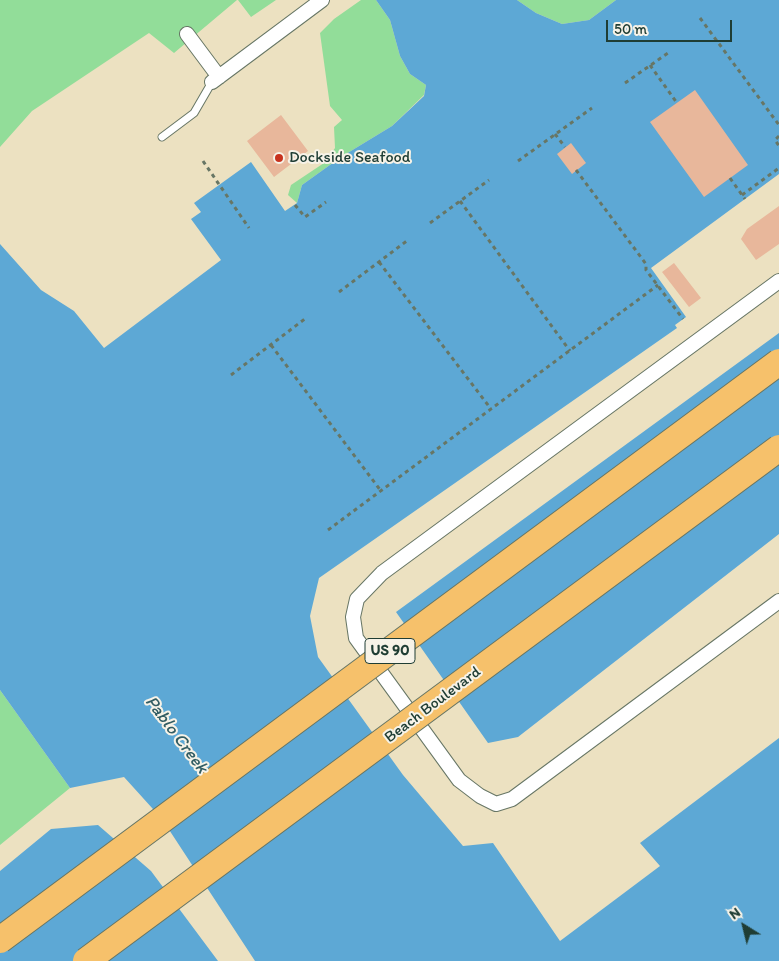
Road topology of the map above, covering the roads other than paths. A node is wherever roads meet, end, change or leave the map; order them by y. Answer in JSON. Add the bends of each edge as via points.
{"nodes":[{"id":1,"x":322,"y":0,"type":"edge"},
{"id":2,"x":187,"y":34,"type":"dead end"},
{"id":3,"x":216,"y":79,"type":"junction"},
{"id":4,"x":162,"y":137,"type":"dead end"},
{"id":5,"x":779,"y":281,"type":"edge"},
{"id":6,"x":779,"y":362,"type":"edge"},
{"id":7,"x":779,"y":448,"type":"edge"},
{"id":8,"x":779,"y":601,"type":"edge"},
{"id":9,"x":0,"y":940,"type":"edge"},
{"id":10,"x":86,"y":961,"type":"edge"}],
"edges":[{"from":1,"to":3,"type":"street"},
{"from":2,"to":3,"type":"street"},
{"from":3,"to":4,"type":"lane","via":[[194,113]]},
{"from":5,"to":8,"type":"street","via":[[382,573],[357,599],[352,617],[356,638],[459,780],[496,804],[512,799]]},
{"from":6,"to":9,"type":"highway","number":"US 90","bridge":true},
{"from":7,"to":10,"type":"highway","name":"Beach Boulevard","bridge":true}]}
